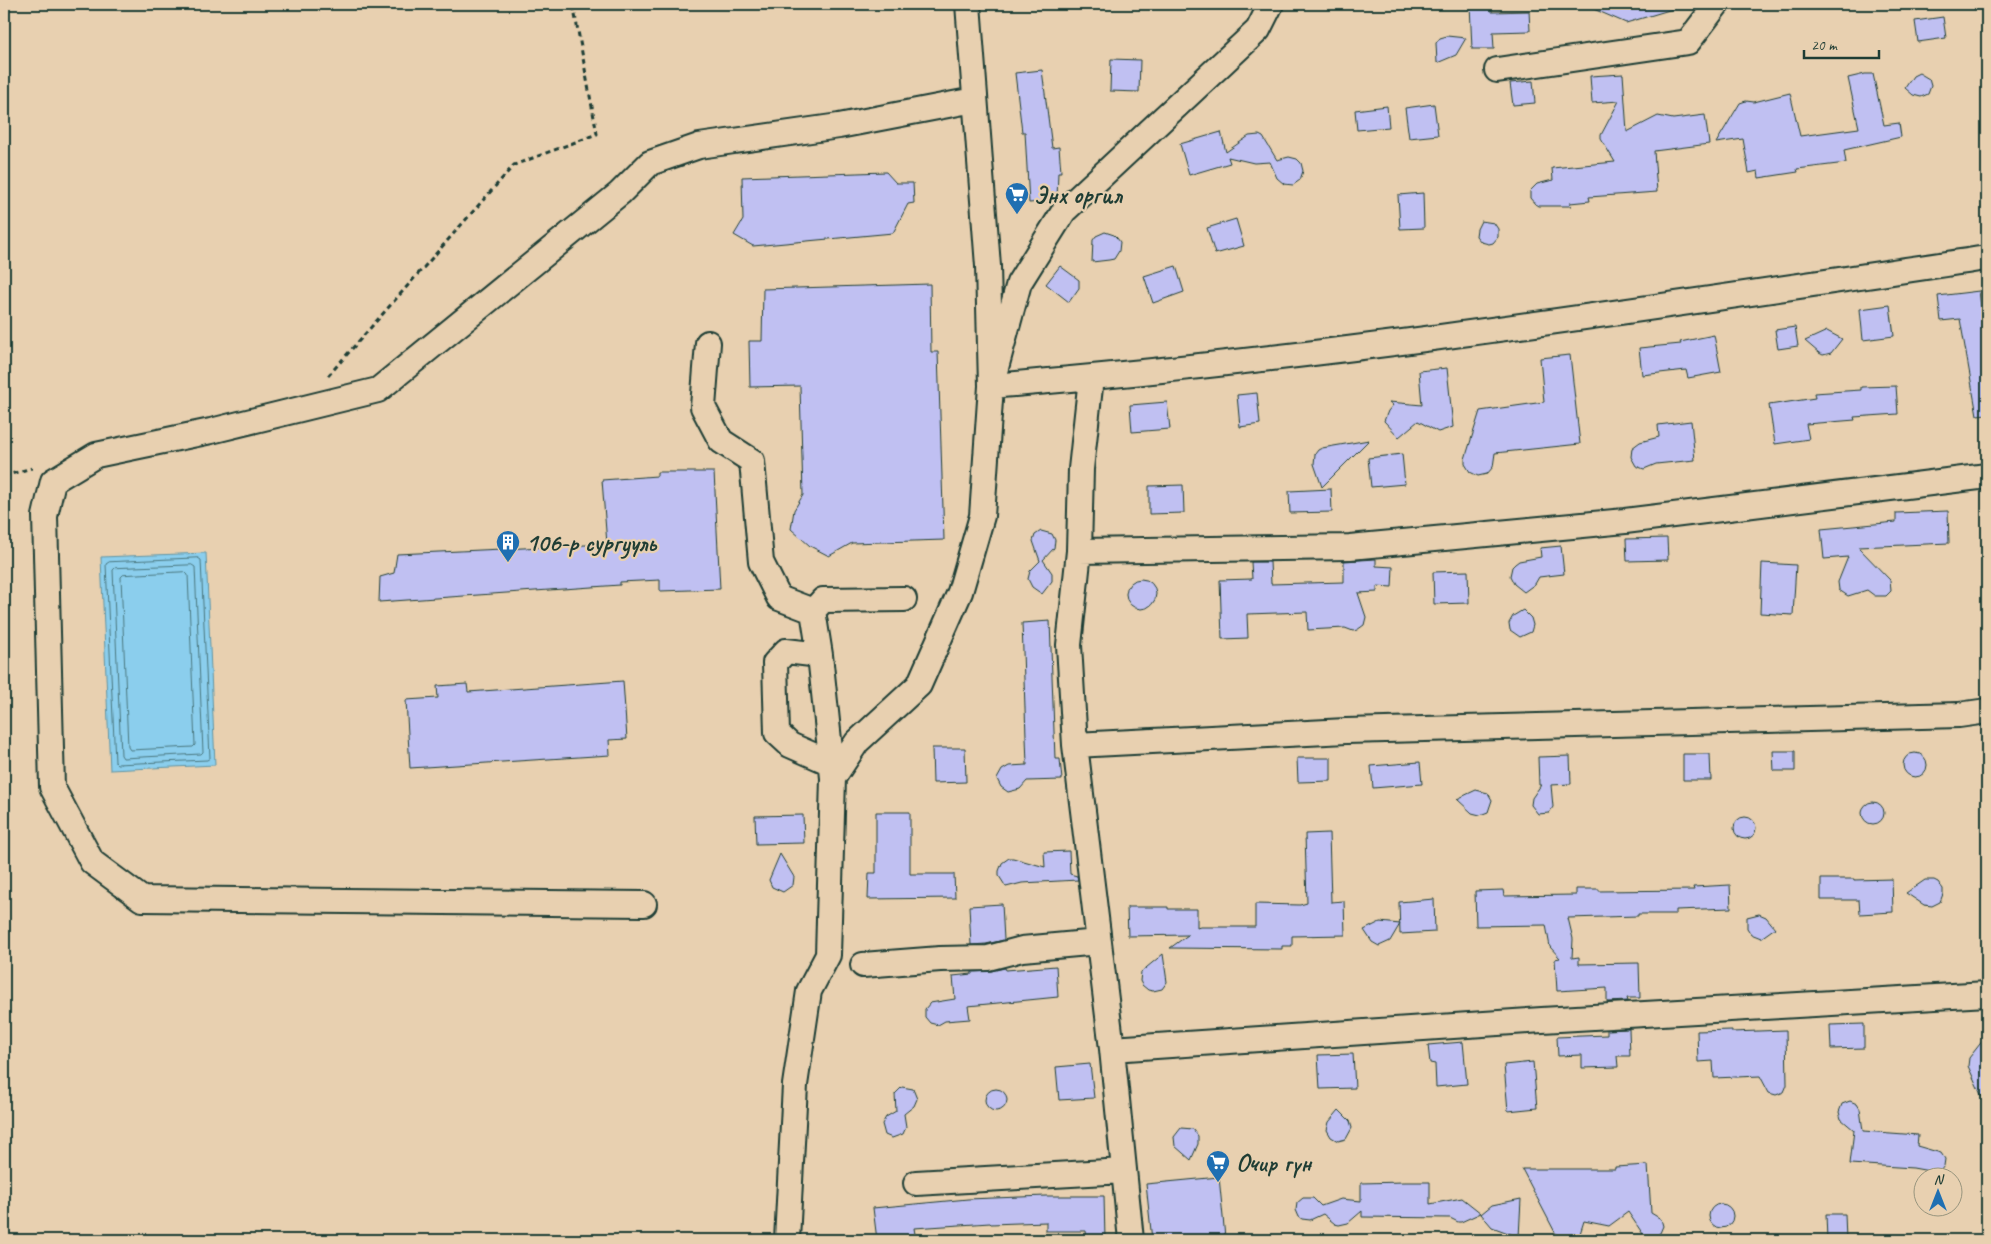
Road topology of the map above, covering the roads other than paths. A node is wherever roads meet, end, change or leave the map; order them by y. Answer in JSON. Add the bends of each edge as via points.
{"nodes":[{"id":1,"x":968,"y":4,"type":"edge"},
{"id":2,"x":1271,"y":4,"type":"edge"},
{"id":3,"x":1717,"y":4,"type":"edge"},
{"id":4,"x":1497,"y":70,"type":"dead end"},
{"id":5,"x":974,"y":100,"type":"junction"},
{"id":6,"x":1987,"y":258,"type":"edge"},
{"id":7,"x":708,"y":343,"type":"dead end"},
{"id":8,"x":1091,"y":378,"type":"junction"},
{"id":9,"x":990,"y":386,"type":"junction"},
{"id":10,"x":1987,"y":476,"type":"edge"},
{"id":11,"x":1079,"y":552,"type":"junction"},
{"id":12,"x":904,"y":598,"type":"dead end"},
{"id":13,"x":813,"y":611,"type":"junction"},
{"id":14,"x":820,"y":655,"type":"junction"},
{"id":15,"x":1987,"y":710,"type":"edge"},
{"id":16,"x":1075,"y":745,"type":"junction"},
{"id":17,"x":832,"y":771,"type":"junction"},
{"id":18,"x":644,"y":904,"type":"dead end"},
{"id":19,"x":1099,"y":942,"type":"junction"},
{"id":20,"x":863,"y":965,"type":"dead end"},
{"id":21,"x":1987,"y":994,"type":"edge"},
{"id":22,"x":1112,"y":1049,"type":"junction"},
{"id":23,"x":1124,"y":1171,"type":"junction"},
{"id":24,"x":916,"y":1183,"type":"dead end"},
{"id":25,"x":787,"y":1240,"type":"edge"},
{"id":26,"x":1131,"y":1240,"type":"edge"}],
"edges":[{"from":1,"to":5,"type":"street"},
{"from":2,"to":9,"type":"street","via":[[1258,30],[1064,211],[1019,282]]},
{"from":3,"to":4,"type":"street","via":[[1688,42]]},
{"from":5,"to":9,"type":"street","via":[[988,266]]},
{"from":5,"to":18,"type":"street","via":[[839,126],[699,146],[650,163],[620,193],[378,390],[96,455],[53,481],[45,516],[52,787],[92,862],[142,899]]},
{"from":6,"to":8,"type":"street","via":[[1505,329]]},
{"from":7,"to":13,"type":"street","via":[[703,407],[720,441],[752,461],[761,562],[779,598]]},
{"from":8,"to":9,"type":"street"},
{"from":8,"to":11,"type":"street","via":[[1082,470]]},
{"from":9,"to":17,"type":"street","via":[[982,516],[960,592],[920,685],[857,742]]},
{"from":10,"to":11,"type":"street","via":[[1625,521],[1350,547]]},
{"from":11,"to":16,"type":"street","via":[[1069,645]]},
{"from":12,"to":13,"type":"street","via":[[824,600]]},
{"from":13,"to":14,"type":"street"},
{"from":14,"to":17,"type":"street"},
{"from":14,"to":17,"type":"street","via":[[786,651],[775,663],[777,733]]},
{"from":15,"to":16,"type":"street","via":[[1959,716],[1346,731]]},
{"from":16,"to":19,"type":"street"},
{"from":17,"to":25,"type":"street","via":[[828,955],[809,991],[796,1085]]},
{"from":19,"to":20,"type":"street","via":[[1022,949],[988,958]]},
{"from":19,"to":22,"type":"street"},
{"from":21,"to":22,"type":"street"},
{"from":22,"to":23,"type":"street"},
{"from":23,"to":24,"type":"street"},
{"from":23,"to":26,"type":"street"}]}
